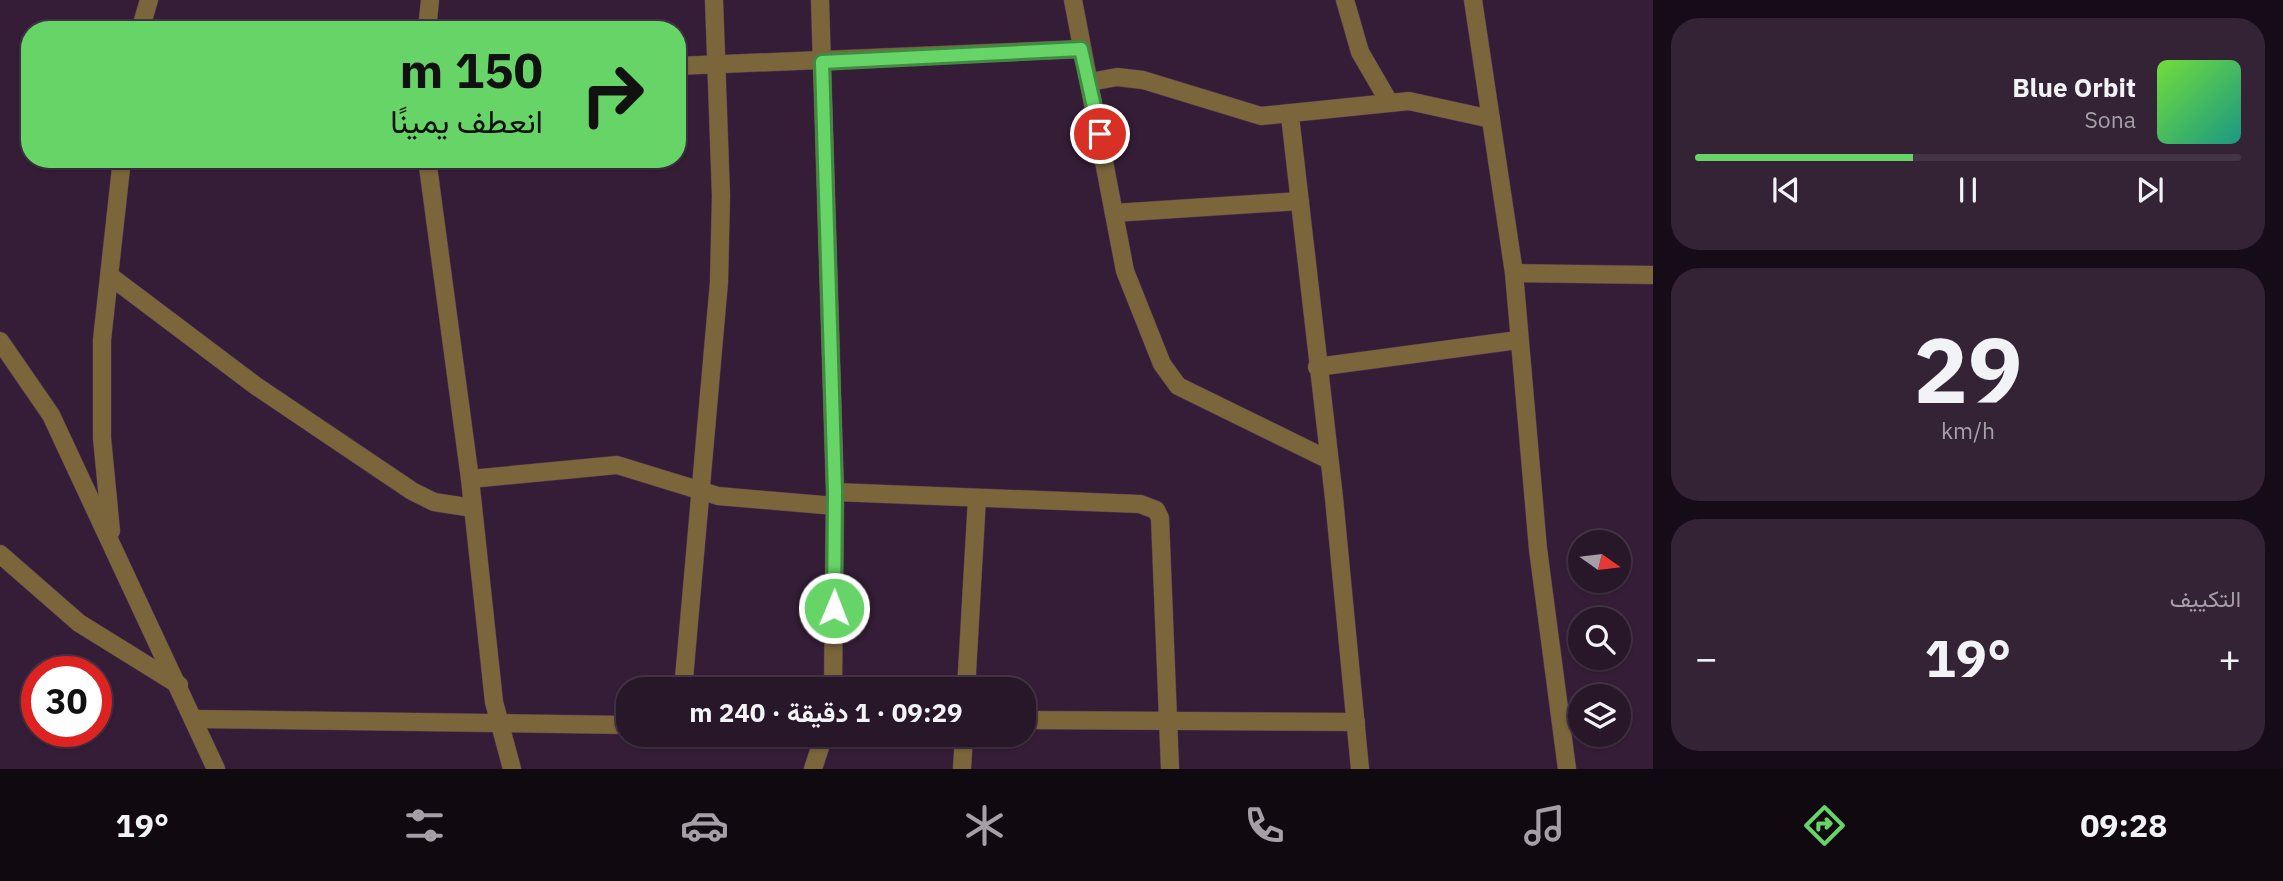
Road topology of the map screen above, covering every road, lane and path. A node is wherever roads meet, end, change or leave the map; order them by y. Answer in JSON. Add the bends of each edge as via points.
{"nodes":[{"id":1,"x":149,"y":0,"type":"edge"},
{"id":2,"x":430,"y":0,"type":"edge"},
{"id":3,"x":714,"y":0,"type":"edge"},
{"id":4,"x":820,"y":0,"type":"edge"},
{"id":5,"x":1073,"y":0,"type":"edge"},
{"id":6,"x":1345,"y":0,"type":"edge"},
{"id":7,"x":1474,"y":0,"type":"edge"},
{"id":8,"x":143,"y":21,"type":"edge"},
{"id":9,"x":428,"y":21,"type":"edge"},
{"id":10,"x":1081,"y":49,"type":"junction"},
{"id":11,"x":822,"y":62,"type":"junction"},
{"id":12,"x":717,"y":65,"type":"junction"},
{"id":13,"x":686,"y":66,"type":"edge"},
{"id":14,"x":1090,"y":82,"type":"junction"},
{"id":15,"x":1389,"y":102,"type":"junction"},
{"id":16,"x":1290,"y":116,"type":"junction"},
{"id":17,"x":1491,"y":119,"type":"junction"},
{"id":18,"x":121,"y":168,"type":"edge"},
{"id":19,"x":428,"y":168,"type":"edge"},
{"id":20,"x":1300,"y":201,"type":"junction"},
{"id":21,"x":1114,"y":212,"type":"junction"},
{"id":22,"x":1514,"y":273,"type":"junction"},
{"id":23,"x":1653,"y":275,"type":"edge"},
{"id":24,"x":110,"y":276,"type":"junction"},
{"id":25,"x":1518,"y":340,"type":"junction"},
{"id":26,"x":0,"y":341,"type":"edge"},
{"id":27,"x":1317,"y":367,"type":"junction"},
{"id":28,"x":1327,"y":459,"type":"junction"},
{"id":29,"x":470,"y":479,"type":"junction"},
{"id":30,"x":699,"y":492,"type":"junction"},
{"id":31,"x":977,"y":498,"type":"junction"},
{"id":32,"x":835,"y":499,"type":"junction"},
{"id":33,"x":473,"y":508,"type":"junction"},
{"id":34,"x":113,"y":545,"type":"junction"},
{"id":35,"x":0,"y":554,"type":"edge"},
{"id":36,"x":684,"y":677,"type":"edge"},
{"id":37,"x":832,"y":677,"type":"edge"},
{"id":38,"x":967,"y":677,"type":"edge"},
{"id":39,"x":179,"y":685,"type":"junction"},
{"id":40,"x":194,"y":719,"type":"junction"},
{"id":41,"x":1036,"y":720,"type":"edge"},
{"id":42,"x":1168,"y":721,"type":"junction"},
{"id":43,"x":1356,"y":722,"type":"junction"},
{"id":44,"x":500,"y":724,"type":"junction"},
{"id":45,"x":616,"y":725,"type":"edge"},
{"id":46,"x":820,"y":747,"type":"edge"},
{"id":47,"x":963,"y":747,"type":"edge"},
{"id":48,"x":216,"y":769,"type":"edge"},
{"id":49,"x":512,"y":769,"type":"edge"},
{"id":50,"x":813,"y":769,"type":"edge"},
{"id":51,"x":962,"y":769,"type":"edge"},
{"id":52,"x":1170,"y":769,"type":"edge"},
{"id":53,"x":1360,"y":769,"type":"edge"},
{"id":54,"x":1567,"y":769,"type":"edge"}],
"edges":[{"from":1,"to":8,"type":"street"},
{"from":2,"to":9,"type":"street"},
{"from":3,"to":12,"type":"street"},
{"from":4,"to":11,"type":"street"},
{"from":5,"to":10,"type":"street"},
{"from":6,"to":15,"type":"street","via":[[1360,52]]},
{"from":7,"to":17,"type":"street"},
{"from":10,"to":11,"type":"street"},
{"from":10,"to":14,"type":"street"},
{"from":11,"to":12,"type":"street"},
{"from":11,"to":32,"type":"street"},
{"from":12,"to":13,"type":"street"},
{"from":12,"to":30,"type":"street","via":[[719,282]]},
{"from":14,"to":16,"type":"street","via":[[1143,79],[1244,113]]},
{"from":14,"to":21,"type":"street"},
{"from":15,"to":16,"type":"street"},
{"from":15,"to":17,"type":"street","via":[[1438,106]]},
{"from":16,"to":20,"type":"street"},
{"from":17,"to":22,"type":"street"},
{"from":18,"to":24,"type":"street"},
{"from":19,"to":29,"type":"street"},
{"from":20,"to":21,"type":"street"},
{"from":20,"to":27,"type":"street"},
{"from":21,"to":28,"type":"street","via":[[1125,271],[1170,378]]},
{"from":22,"to":23,"type":"street"},
{"from":22,"to":25,"type":"street"},
{"from":24,"to":33,"type":"street","via":[[256,386],[412,491],[434,502]]},
{"from":24,"to":34,"type":"street","via":[[102,340],[102,438]]},
{"from":25,"to":27,"type":"street"},
{"from":25,"to":54,"type":"street","via":[[1538,549]]},
{"from":26,"to":34,"type":"street","via":[[51,415]]},
{"from":27,"to":28,"type":"street"},
{"from":28,"to":43,"type":"street"},
{"from":29,"to":30,"type":"street","via":[[617,465]]},
{"from":29,"to":33,"type":"street"},
{"from":30,"to":32,"type":"street","via":[[750,500]]},
{"from":30,"to":36,"type":"street"},
{"from":31,"to":32,"type":"street"},
{"from":31,"to":38,"type":"street"},
{"from":31,"to":42,"type":"street","via":[[1140,504],[1156,510],[1160,518]]},
{"from":32,"to":37,"type":"street"},
{"from":33,"to":44,"type":"street"},
{"from":34,"to":39,"type":"street"},
{"from":35,"to":39,"type":"street","via":[[79,624]]},
{"from":39,"to":40,"type":"street"},
{"from":40,"to":44,"type":"street"},
{"from":40,"to":48,"type":"street"},
{"from":41,"to":42,"type":"street"},
{"from":42,"to":43,"type":"street"},
{"from":42,"to":52,"type":"street"},
{"from":43,"to":53,"type":"street"},
{"from":44,"to":45,"type":"street"},
{"from":44,"to":49,"type":"street"},
{"from":46,"to":50,"type":"street"},
{"from":47,"to":51,"type":"street"}]}
